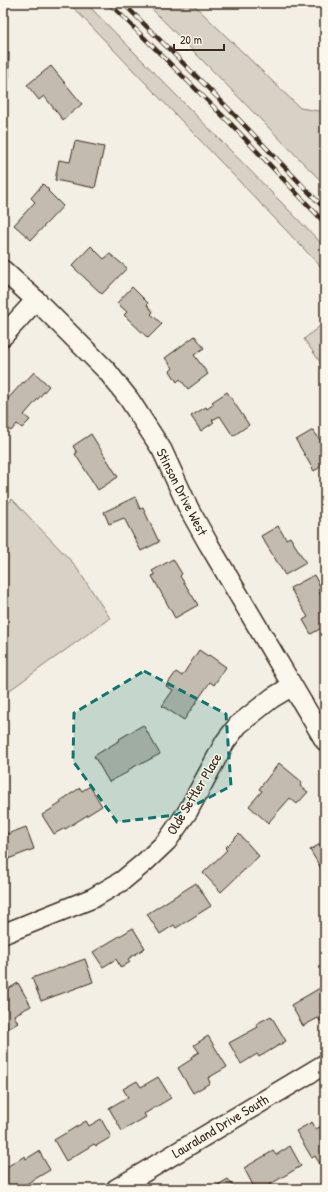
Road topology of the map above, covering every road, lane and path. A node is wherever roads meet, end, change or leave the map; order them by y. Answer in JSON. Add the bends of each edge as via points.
{"nodes":[{"id":1,"x":3,"y":270,"type":"edge"},
{"id":2,"x":36,"y":300,"type":"junction"},
{"id":3,"x":3,"y":336,"type":"edge"},
{"id":4,"x":292,"y":686,"type":"junction"},
{"id":5,"x":325,"y":741,"type":"edge"},
{"id":6,"x":3,"y":934,"type":"edge"},
{"id":7,"x":325,"y":1064,"type":"edge"},
{"id":8,"x":116,"y":1189,"type":"edge"}],
"edges":[{"from":1,"to":2,"type":"street","name":"Stinson Drive West"},
{"from":2,"to":3,"type":"street"},
{"from":2,"to":4,"type":"street","name":"Stinson Drive West","via":[[107,371],[129,398],[162,450],[189,509]]},
{"from":4,"to":5,"type":"street","name":"Stinson Drive West"},
{"from":4,"to":6,"type":"street","name":"Olde Settler Place","via":[[238,725],[225,742],[188,811],[167,841],[145,862],[122,881],[94,898]]},
{"from":7,"to":8,"type":"street","name":"Lauraland Drive South"}]}
